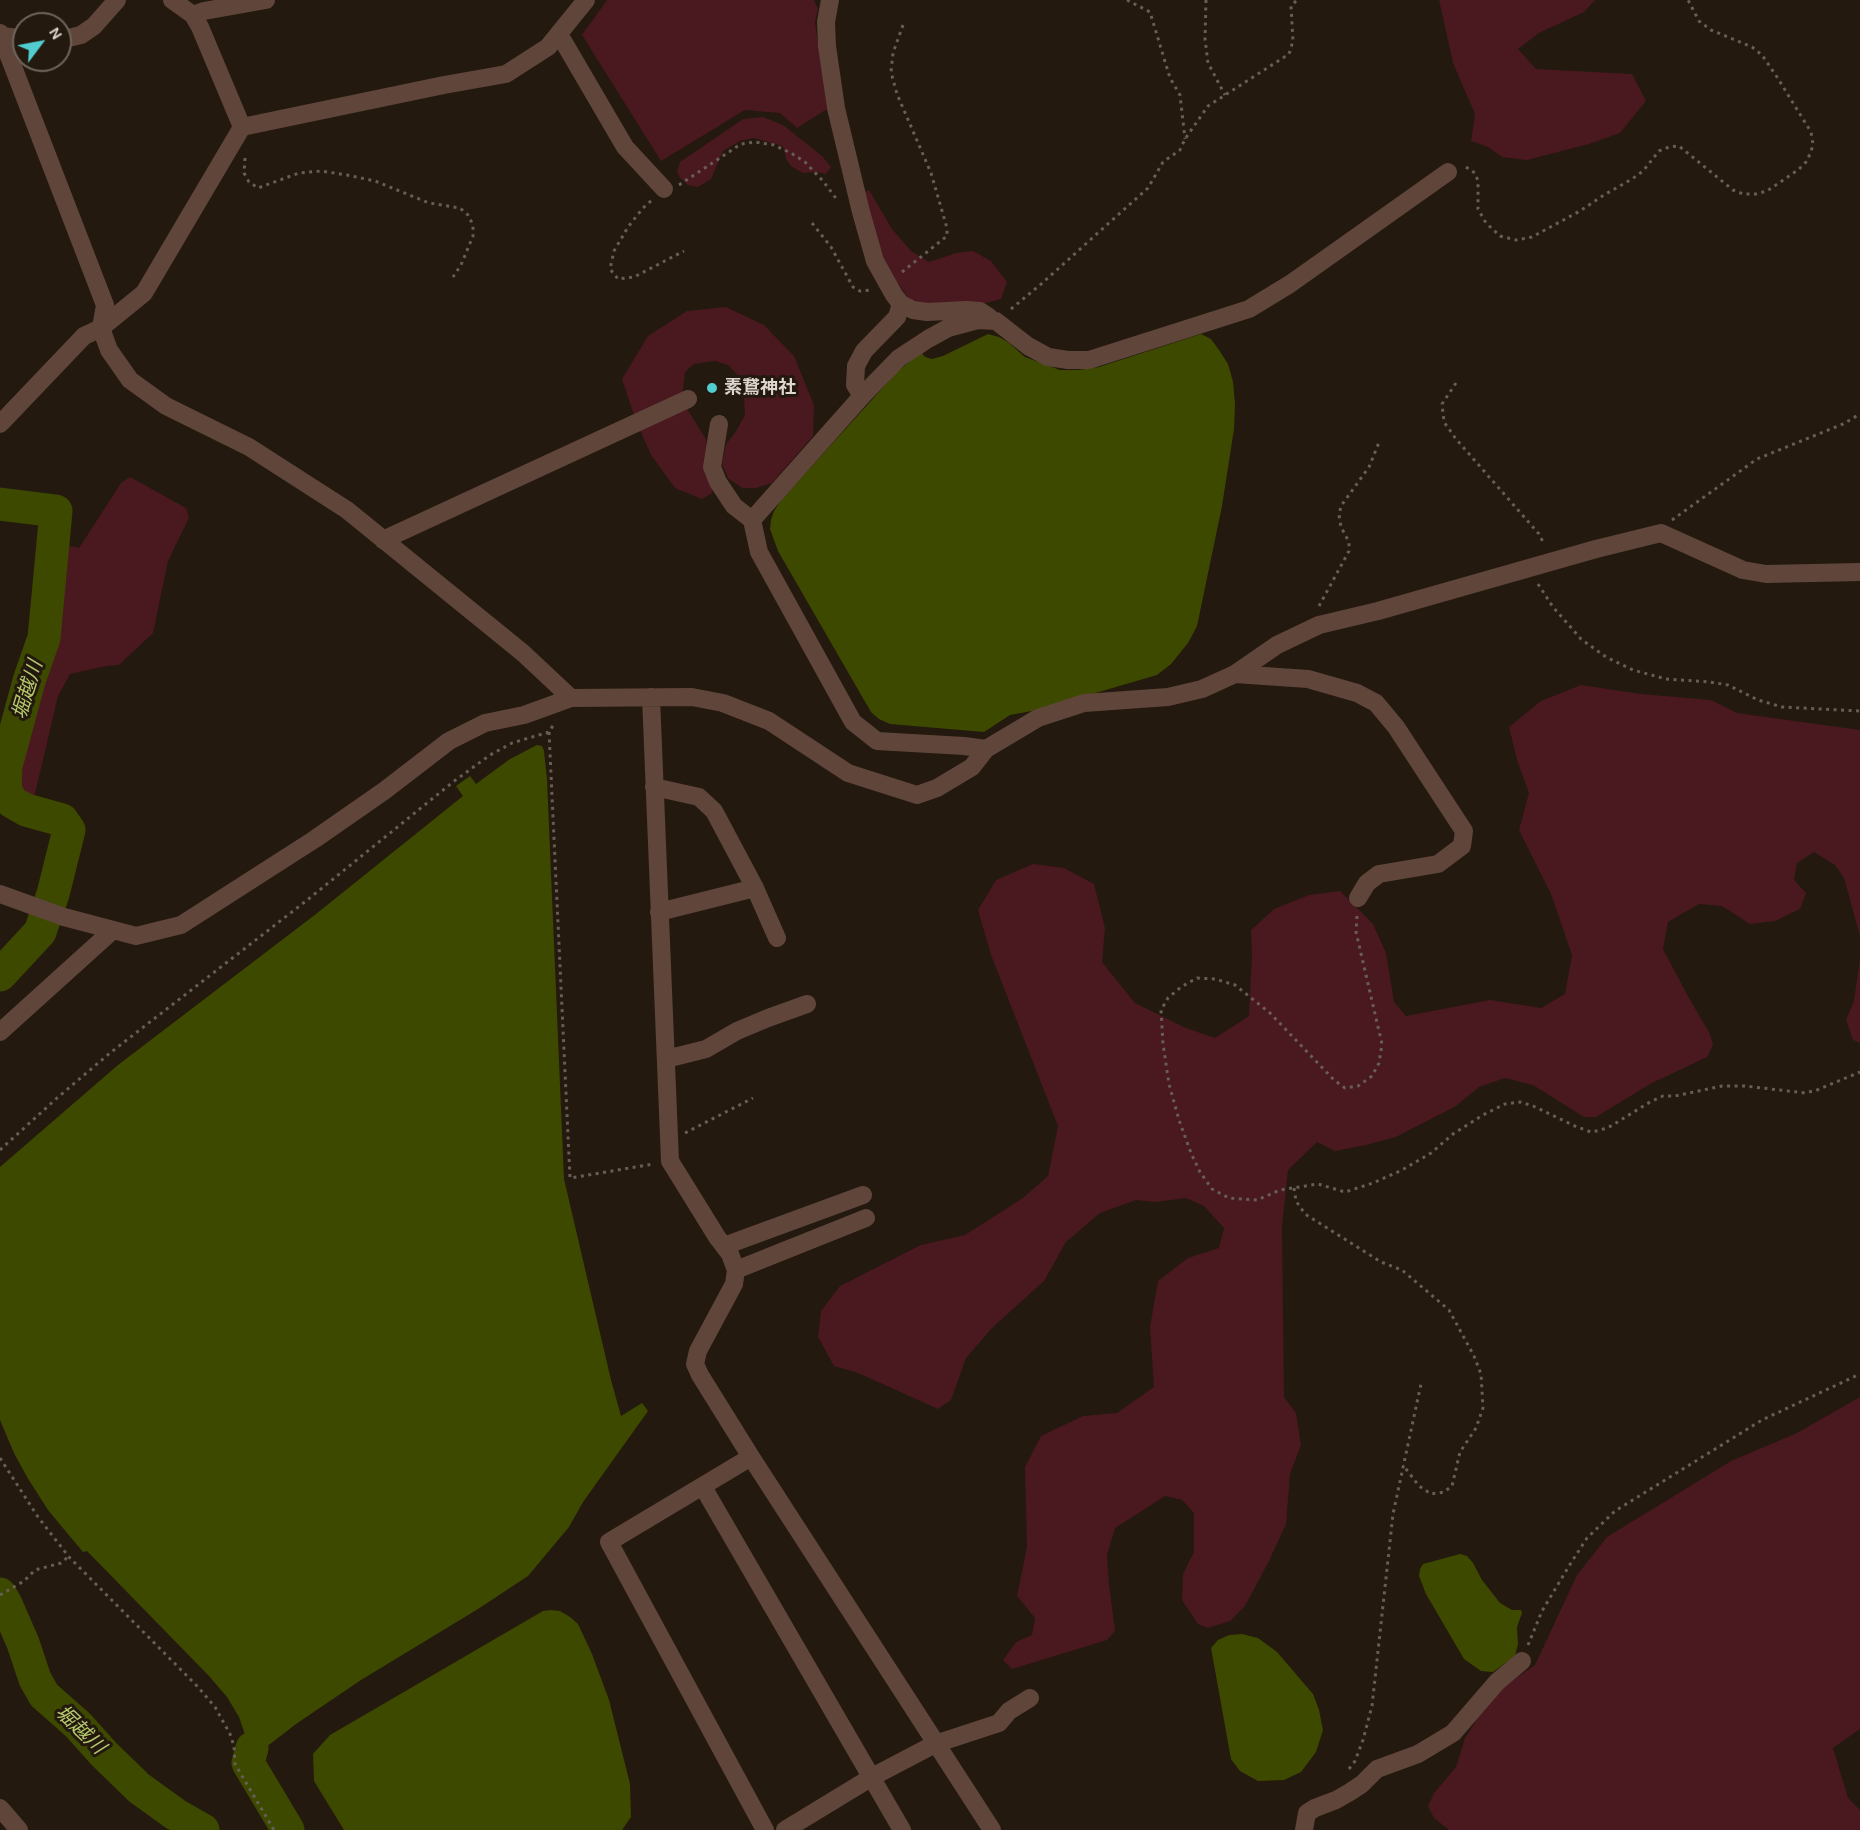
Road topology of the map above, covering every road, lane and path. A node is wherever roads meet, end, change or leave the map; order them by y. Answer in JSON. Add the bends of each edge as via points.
{"nodes":[{"id":1,"x":117,"y":0,"type":"edge"},
{"id":2,"x":172,"y":0,"type":"edge"},
{"id":3,"x":266,"y":0,"type":"edge"},
{"id":4,"x":586,"y":0,"type":"edge"},
{"id":5,"x":830,"y":0,"type":"edge"},
{"id":6,"x":1127,"y":0,"type":"edge"},
{"id":7,"x":1206,"y":0,"type":"edge"},
{"id":8,"x":1297,"y":0,"type":"edge"},
{"id":9,"x":1689,"y":0,"type":"edge"},
{"id":10,"x":193,"y":15,"type":"junction"},
{"id":11,"x":903,"y":25,"type":"dead end"},
{"id":12,"x":1,"y":34,"type":"edge"},
{"id":13,"x":559,"y":34,"type":"junction"},
{"id":14,"x":72,"y":37,"type":"edge"},
{"id":15,"x":1225,"y":95,"type":"junction"},
{"id":16,"x":242,"y":127,"type":"junction"},
{"id":17,"x":1185,"y":139,"type":"junction"},
{"id":18,"x":246,"y":156,"type":"dead end"},
{"id":19,"x":1448,"y":172,"type":"joint"},
{"id":20,"x":664,"y":189,"type":"junction"},
{"id":21,"x":840,"y":203,"type":"dead end"},
{"id":22,"x":812,"y":223,"type":"dead end"},
{"id":23,"x":684,"y":251,"type":"dead end"},
{"id":24,"x":453,"y":277,"type":"dead end"},
{"id":25,"x":887,"y":283,"type":"junction"},
{"id":26,"x":901,"y":304,"type":"junction"},
{"id":27,"x":996,"y":321,"type":"junction"},
{"id":28,"x":101,"y":328,"type":"junction"},
{"id":29,"x":1456,"y":383,"type":"dead end"},
{"id":30,"x":862,"y":396,"type":"junction"},
{"id":31,"x":688,"y":399,"type":"dead end"},
{"id":32,"x":1860,"y":414,"type":"edge"},
{"id":33,"x":0,"y":424,"type":"edge"},
{"id":34,"x":719,"y":424,"type":"dead end"},
{"id":35,"x":1380,"y":440,"type":"dead end"},
{"id":36,"x":752,"y":520,"type":"junction"},
{"id":37,"x":1661,"y":533,"type":"junction"},
{"id":38,"x":383,"y":540,"type":"junction"},
{"id":39,"x":1550,"y":562,"type":"junction"},
{"id":40,"x":1532,"y":567,"type":"junction"},
{"id":41,"x":1860,"y":572,"type":"edge"},
{"id":42,"x":1319,"y":625,"type":"junction"},
{"id":43,"x":1235,"y":674,"type":"junction"},
{"id":44,"x":651,"y":697,"type":"junction"},
{"id":45,"x":571,"y":698,"type":"junction"},
{"id":46,"x":1860,"y":711,"type":"edge"},
{"id":47,"x":555,"y":724,"type":"dead end"},
{"id":48,"x":549,"y":732,"type":"junction"},
{"id":49,"x":986,"y":749,"type":"junction"},
{"id":50,"x":654,"y":787,"type":"junction"},
{"id":51,"x":755,"y":888,"type":"junction"},
{"id":52,"x":0,"y":894,"type":"edge"},
{"id":53,"x":1358,"y":898,"type":"joint"},
{"id":54,"x":659,"y":912,"type":"junction"},
{"id":55,"x":113,"y":930,"type":"junction"},
{"id":56,"x":777,"y":938,"type":"dead end"},
{"id":57,"x":807,"y":1004,"type":"dead end"},
{"id":58,"x":0,"y":1032,"type":"edge"},
{"id":59,"x":666,"y":1059,"type":"junction"},
{"id":60,"x":1860,"y":1072,"type":"edge"},
{"id":61,"x":753,"y":1098,"type":"dead end"},
{"id":62,"x":669,"y":1142,"type":"junction"},
{"id":63,"x":0,"y":1150,"type":"edge"},
{"id":64,"x":670,"y":1161,"type":"junction"},
{"id":65,"x":1294,"y":1188,"type":"junction"},
{"id":66,"x":863,"y":1195,"type":"dead end"},
{"id":67,"x":866,"y":1218,"type":"dead end"},
{"id":68,"x":724,"y":1246,"type":"junction"},
{"id":69,"x":736,"y":1270,"type":"junction"},
{"id":70,"x":1860,"y":1374,"type":"edge"},
{"id":71,"x":1421,"y":1384,"type":"dead end"},
{"id":72,"x":751,"y":1457,"type":"junction"},
{"id":73,"x":0,"y":1458,"type":"edge"},
{"id":74,"x":1403,"y":1465,"type":"junction"},
{"id":75,"x":703,"y":1487,"type":"junction"},
{"id":76,"x":69,"y":1557,"type":"junction"},
{"id":77,"x":0,"y":1595,"type":"edge"},
{"id":78,"x":1522,"y":1661,"type":"joint"},
{"id":79,"x":1030,"y":1698,"type":"dead end"},
{"id":80,"x":935,"y":1744,"type":"junction"},
{"id":81,"x":1349,"y":1769,"type":"dead end"},
{"id":82,"x":872,"y":1778,"type":"junction"},
{"id":83,"x":274,"y":1830,"type":"edge"},
{"id":84,"x":765,"y":1830,"type":"edge"},
{"id":85,"x":785,"y":1830,"type":"edge"},
{"id":86,"x":902,"y":1830,"type":"edge"},
{"id":87,"x":992,"y":1830,"type":"edge"},
{"id":88,"x":1304,"y":1830,"type":"edge"}],
"edges":[{"from":1,"to":14,"type":"street","via":[[93,26]]},
{"from":2,"to":10,"type":"street"},
{"from":3,"to":10,"type":"street"},
{"from":4,"to":13,"type":"street"},
{"from":5,"to":25,"type":"street","via":[[827,46],[836,108],[875,261]]},
{"from":6,"to":17,"type":"path","via":[[1150,12],[1170,78],[1180,95]]},
{"from":7,"to":15,"type":"path","via":[[1208,63]]},
{"from":8,"to":15,"type":"path","via":[[1291,6],[1293,41],[1289,54]]},
{"from":9,"to":19,"type":"path","via":[[1698,21],[1752,47],[1777,77],[1811,132],[1811,152],[1798,170],[1767,191],[1743,194],[1732,190],[1679,146],[1669,147],[1659,151],[1638,175],[1580,211],[1532,237],[1516,240],[1500,236],[1486,224],[1478,209],[1475,173],[1458,166]]},
{"from":10,"to":16,"type":"street"},
{"from":11,"to":25,"type":"path","via":[[891,72],[948,228],[947,236]]},
{"from":12,"to":28,"type":"street","via":[[105,305]]},
{"from":13,"to":16,"type":"street","via":[[548,48],[506,74]]},
{"from":13,"to":20,"type":"street","via":[[625,147]]},
{"from":15,"to":17,"type":"path","via":[[1208,106]]},
{"from":16,"to":28,"type":"street","via":[[144,293]]},
{"from":17,"to":27,"type":"path","via":[[1180,150],[1163,162],[1148,188]]},
{"from":18,"to":24,"type":"path","via":[[244,173],[258,188],[299,173],[321,171],[375,182],[429,203],[460,208],[473,225],[473,236]]},
{"from":19,"to":27,"type":"street","via":[[1249,309],[1089,360],[1048,357]]},
{"from":20,"to":21,"type":"path","via":[[679,185],[741,144],[755,142],[782,149],[805,162]]},
{"from":20,"to":23,"type":"path","via":[[628,227],[614,251],[610,269],[618,279],[634,277]]},
{"from":22,"to":25,"type":"path","via":[[831,247],[853,287],[869,291]]},
{"from":25,"to":26,"type":"street"},
{"from":26,"to":27,"type":"street","via":[[927,312],[980,311]]},
{"from":26,"to":30,"type":"street","via":[[897,317],[864,351],[856,366],[855,385]]},
{"from":27,"to":30,"type":"street","via":[[966,322],[928,339],[899,358]]},
{"from":28,"to":33,"type":"street","via":[[84,336]]},
{"from":28,"to":38,"type":"street","via":[[109,350],[130,380],[166,406],[249,447],[347,510]]},
{"from":29,"to":39,"type":"path","via":[[1442,404],[1444,422],[1539,534]]},
{"from":30,"to":36,"type":"street"},
{"from":31,"to":38,"type":"street"},
{"from":32,"to":37,"type":"path","via":[[1757,459],[1668,523]]},
{"from":34,"to":36,"type":"street","via":[[712,467],[734,506]]},
{"from":35,"to":42,"type":"path","via":[[1369,467],[1341,506],[1341,527],[1349,551],[1316,611]]},
{"from":36,"to":49,"type":"street","via":[[759,552],[853,722],[878,741]]},
{"from":37,"to":39,"type":"street"},
{"from":37,"to":41,"type":"street","via":[[1743,570],[1766,574]]},
{"from":38,"to":45,"type":"street","via":[[523,653]]},
{"from":39,"to":40,"type":"street"},
{"from":40,"to":42,"type":"street"},
{"from":40,"to":46,"type":"path","via":[[1537,584],[1581,639],[1633,670],[1666,679],[1728,685],[1782,707]]},
{"from":42,"to":43,"type":"street","via":[[1277,645]]},
{"from":43,"to":49,"type":"street","via":[[1168,698],[1084,704],[1038,718]]},
{"from":43,"to":53,"type":"street","via":[[1308,679],[1357,693],[1376,703],[1464,831],[1462,846],[1438,864],[1379,874],[1367,883]]},
{"from":44,"to":45,"type":"street"},
{"from":44,"to":49,"type":"street","via":[[692,697],[723,703],[769,721],[848,773],[917,795],[937,788],[972,766]]},
{"from":44,"to":50,"type":"street"},
{"from":45,"to":55,"type":"street","via":[[524,715],[485,723],[449,741],[315,839],[181,925],[136,936]]},
{"from":47,"to":48,"type":"path"},
{"from":48,"to":63,"type":"path","via":[[512,743],[468,770],[110,1053]]},
{"from":48,"to":64,"type":"path","via":[[570,1178]]},
{"from":50,"to":51,"type":"street","via":[[699,797],[714,811]]},
{"from":50,"to":54,"type":"street"},
{"from":51,"to":54,"type":"street"},
{"from":51,"to":56,"type":"street"},
{"from":52,"to":55,"type":"street"},
{"from":53,"to":65,"type":"path","via":[[1356,932],[1383,1044],[1372,1076],[1358,1086],[1345,1088],[1334,1080],[1270,1013],[1235,985],[1197,978],[1168,998],[1161,1010],[1169,1084],[1179,1120],[1200,1172],[1212,1189],[1230,1198],[1257,1200]]},
{"from":54,"to":59,"type":"street"},
{"from":55,"to":58,"type":"street"},
{"from":57,"to":59,"type":"street","via":[[737,1031],[706,1049]]},
{"from":59,"to":62,"type":"street"},
{"from":60,"to":65,"type":"path","via":[[1805,1093],[1722,1086],[1663,1096],[1611,1126],[1591,1131],[1533,1106],[1520,1102],[1505,1104],[1402,1170],[1373,1183],[1345,1192],[1318,1184]]},
{"from":61,"to":62,"type":"path"},
{"from":62,"to":64,"type":"street"},
{"from":64,"to":68,"type":"street"},
{"from":65,"to":74,"type":"path","via":[[1296,1202],[1305,1214],[1381,1262],[1402,1270],[1449,1310],[1474,1356],[1481,1374],[1483,1408],[1461,1452],[1452,1486],[1431,1494],[1419,1486]]},
{"from":66,"to":68,"type":"street"},
{"from":67,"to":69,"type":"street"},
{"from":68,"to":69,"type":"street"},
{"from":69,"to":72,"type":"street","via":[[734,1284],[695,1364]]},
{"from":70,"to":78,"type":"path","via":[[1762,1420],[1608,1518],[1587,1538],[1569,1566],[1542,1611]]},
{"from":71,"to":74,"type":"path"},
{"from":72,"to":75,"type":"street"},
{"from":72,"to":80,"type":"street"},
{"from":73,"to":76,"type":"path"},
{"from":74,"to":81,"type":"path","via":[[1393,1514],[1372,1706],[1363,1740]]},
{"from":75,"to":82,"type":"street"},
{"from":75,"to":84,"type":"street","via":[[609,1542]]},
{"from":76,"to":77,"type":"path","via":[[35,1570]]},
{"from":76,"to":83,"type":"path","via":[[215,1707],[230,1734],[235,1764]]},
{"from":78,"to":88,"type":"street","via":[[1497,1682],[1454,1733],[1418,1754],[1377,1769],[1350,1792],[1307,1813]]},
{"from":79,"to":80,"type":"street","via":[[1009,1711],[999,1723]]},
{"from":80,"to":82,"type":"street"},
{"from":80,"to":87,"type":"street"},
{"from":82,"to":85,"type":"street"},
{"from":82,"to":86,"type":"street"}]}
